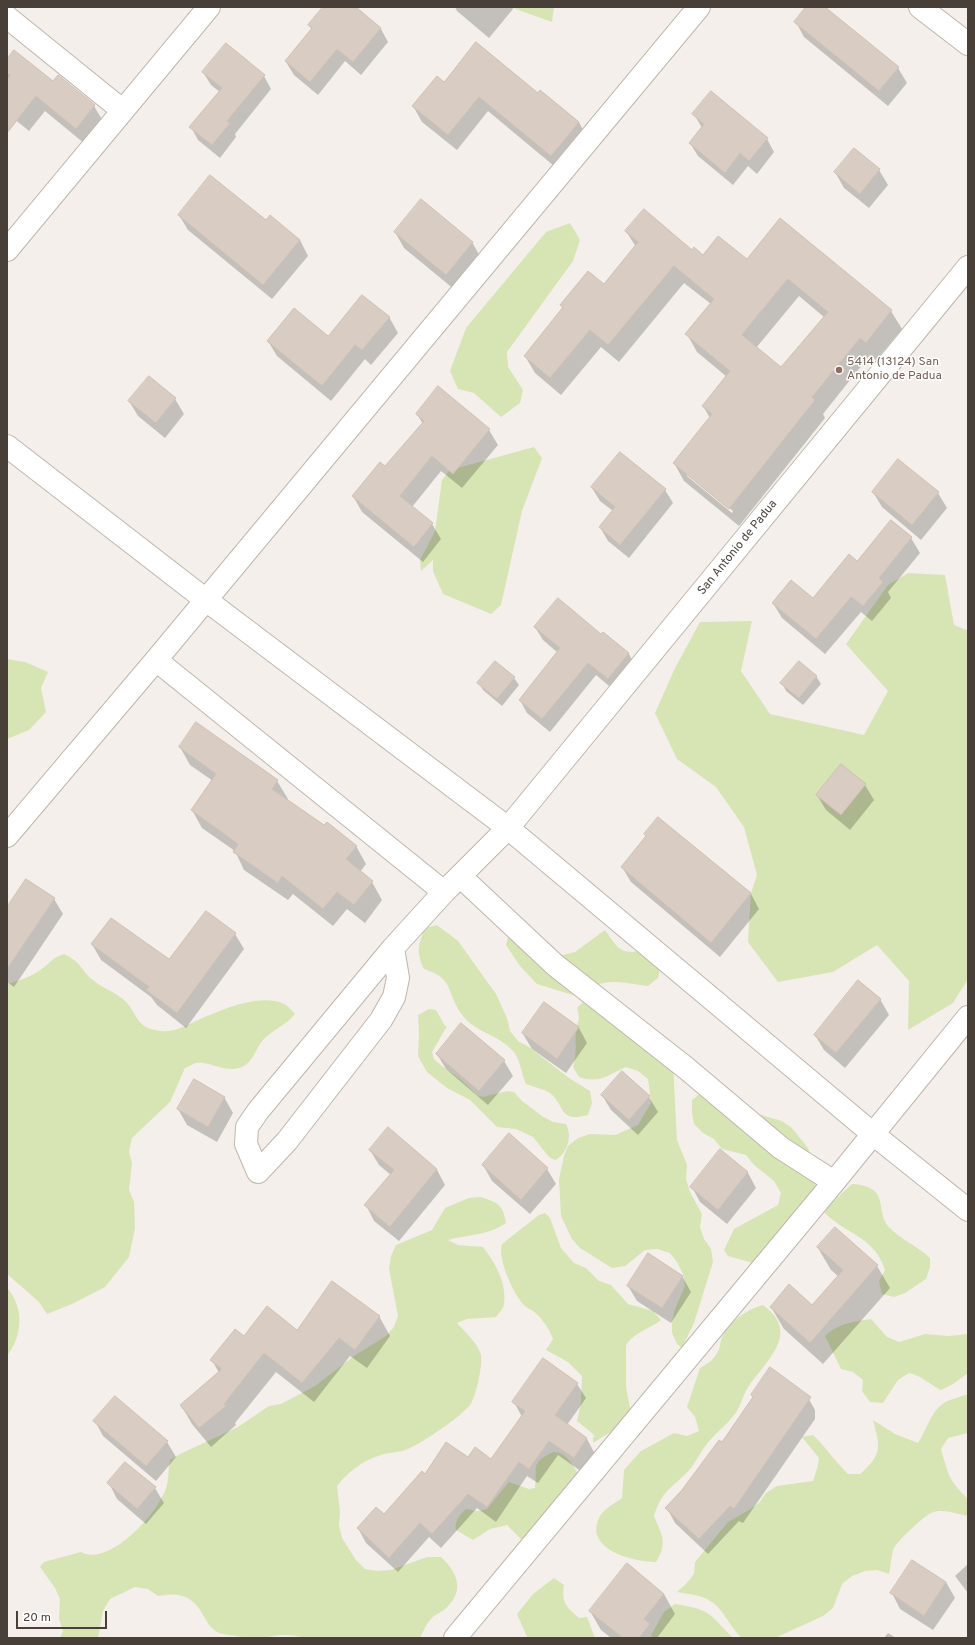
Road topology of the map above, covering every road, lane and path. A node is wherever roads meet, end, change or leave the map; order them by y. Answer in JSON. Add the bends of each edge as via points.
{"nodes":[{"id":1,"x":209,"y":7,"type":"edge"},
{"id":2,"x":700,"y":7,"type":"edge"},
{"id":3,"x":920,"y":7,"type":"edge"},
{"id":4,"x":7,"y":17,"type":"edge"},
{"id":5,"x":968,"y":44,"type":"edge"},
{"id":6,"x":122,"y":110,"type":"junction"},
{"id":7,"x":7,"y":250,"type":"edge"},
{"id":8,"x":968,"y":267,"type":"edge"},
{"id":9,"x":7,"y":446,"type":"edge"},
{"id":10,"x":206,"y":600,"type":"junction"},
{"id":11,"x":156,"y":660,"type":"junction"},
{"id":12,"x":508,"y":828,"type":"junction"},
{"id":13,"x":7,"y":836,"type":"edge"},
{"id":14,"x":460,"y":876,"type":"junction"},
{"id":15,"x":444,"y":892,"type":"junction"},
{"id":16,"x":393,"y":948,"type":"junction"},
{"id":17,"x":968,"y":1017,"type":"edge"},
{"id":18,"x":874,"y":1134,"type":"junction"},
{"id":19,"x":834,"y":1182,"type":"junction"},
{"id":20,"x":968,"y":1210,"type":"edge"},
{"id":21,"x":455,"y":1638,"type":"edge"}],
"edges":[{"from":1,"to":6,"type":"street"},
{"from":2,"to":10,"type":"street"},
{"from":3,"to":5,"type":"street"},
{"from":4,"to":6,"type":"street"},
{"from":6,"to":7,"type":"street"},
{"from":8,"to":12,"type":"street","name":"San Antonio de Padua"},
{"from":9,"to":10,"type":"street"},
{"from":10,"to":11,"type":"street"},
{"from":10,"to":12,"type":"street"},
{"from":11,"to":13,"type":"street"},
{"from":11,"to":15,"type":"street"},
{"from":12,"to":14,"type":"street","name":"San Antonio de Padua"},
{"from":12,"to":18,"type":"street"},
{"from":14,"to":15,"type":"street","name":"San Antonio de Padua"},
{"from":14,"to":19,"type":"street","via":[[555,965],[686,1068],[781,1148]]},
{"from":15,"to":16,"type":"street","name":"San Antonio de Padua"},
{"from":16,"to":16,"type":"street","name":"San Antonio de Padua","via":[[247,1127],[246,1144],[258,1172],[287,1141],[381,1020],[394,997],[398,978]]},
{"from":17,"to":18,"type":"street"},
{"from":18,"to":19,"type":"street"},
{"from":18,"to":20,"type":"street"},
{"from":19,"to":21,"type":"street"}]}
